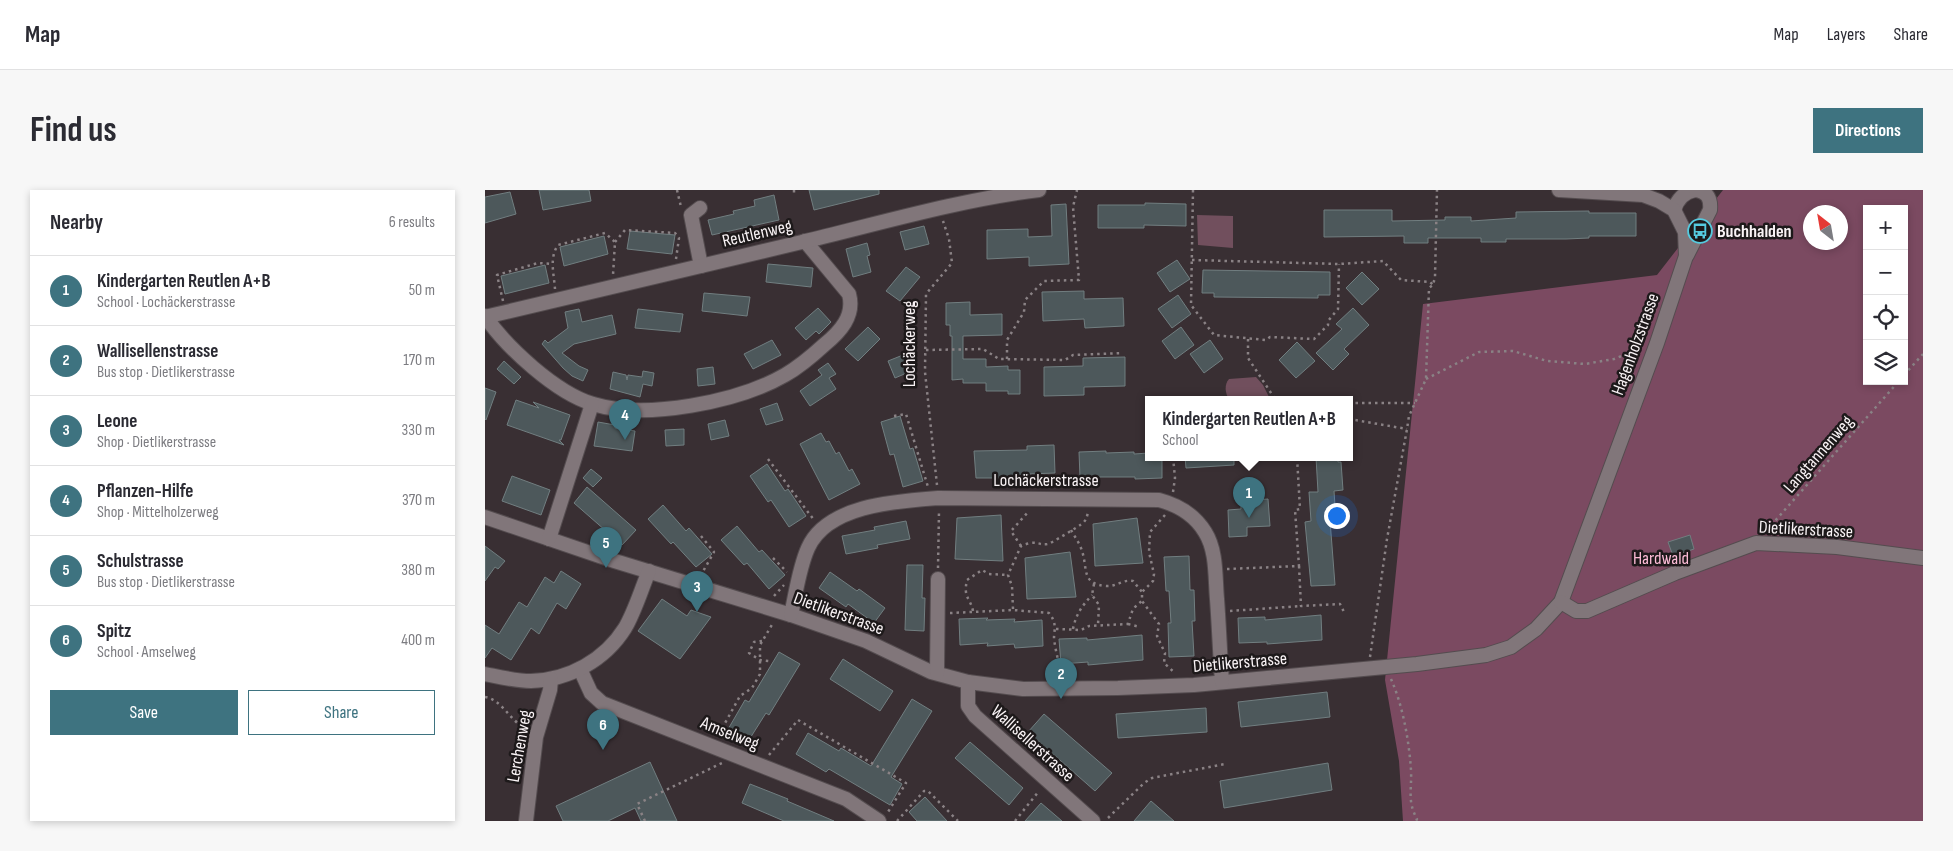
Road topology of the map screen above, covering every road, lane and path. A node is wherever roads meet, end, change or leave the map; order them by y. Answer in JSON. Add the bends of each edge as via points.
{"nodes":[{"id":1,"x":1039,"y":190,"type":"edge"},
{"id":2,"x":1077,"y":190,"type":"edge"},
{"id":3,"x":1193,"y":190,"type":"edge"},
{"id":4,"x":1437,"y":190,"type":"edge"},
{"id":5,"x":1559,"y":190,"type":"edge"},
{"id":6,"x":1564,"y":190,"type":"edge"},
{"id":7,"x":1696,"y":190,"type":"edge"},
{"id":8,"x":700,"y":208,"type":"dead end"},
{"id":9,"x":938,"y":208,"type":"junction"},
{"id":10,"x":1674,"y":210,"type":"junction"},
{"id":11,"x":805,"y":241,"type":"junction"},
{"id":12,"x":615,"y":242,"type":"junction"},
{"id":13,"x":1686,"y":256,"type":"junction"},
{"id":14,"x":1192,"y":260,"type":"junction"},
{"id":15,"x":553,"y":264,"type":"junction"},
{"id":16,"x":1339,"y":264,"type":"junction"},
{"id":17,"x":701,"y":266,"type":"junction"},
{"id":18,"x":675,"y":272,"type":"junction"},
{"id":19,"x":1433,"y":285,"type":"junction"},
{"id":20,"x":611,"y":287,"type":"junction"},
{"id":21,"x":556,"y":300,"type":"junction"},
{"id":22,"x":505,"y":312,"type":"junction"},
{"id":23,"x":485,"y":317,"type":"edge"},
{"id":24,"x":1248,"y":339,"type":"junction"},
{"id":25,"x":1657,"y":342,"type":"junction"},
{"id":26,"x":926,"y":350,"type":"junction"},
{"id":27,"x":1123,"y":353,"type":"dead end"},
{"id":28,"x":1923,"y":354,"type":"edge"},
{"id":29,"x":1007,"y":359,"type":"junction"},
{"id":30,"x":1908,"y":371,"type":"edge"},
{"id":31,"x":1427,"y":379,"type":"junction"},
{"id":32,"x":1895,"y":385,"type":"edge"},
{"id":33,"x":1273,"y":396,"type":"edge"},
{"id":34,"x":1353,"y":403,"type":"edge"},
{"id":35,"x":1416,"y":403,"type":"junction"},
{"id":36,"x":592,"y":404,"type":"junction"},
{"id":37,"x":894,"y":416,"type":"dead end"},
{"id":38,"x":1353,"y":420,"type":"edge"},
{"id":39,"x":1407,"y":429,"type":"junction"},
{"id":40,"x":769,"y":460,"type":"dead end"},
{"id":41,"x":1173,"y":461,"type":"edge"},
{"id":42,"x":1297,"y":461,"type":"edge"},
{"id":43,"x":937,"y":490,"type":"dead end"},
{"id":44,"x":929,"y":491,"type":"dead end"},
{"id":45,"x":1173,"y":493,"type":"dead end"},
{"id":46,"x":939,"y":505,"type":"dead end"},
{"id":47,"x":1029,"y":506,"type":"dead end"},
{"id":48,"x":1089,"y":509,"type":"dead end"},
{"id":49,"x":1168,"y":509,"type":"dead end"},
{"id":50,"x":485,"y":517,"type":"edge"},
{"id":51,"x":815,"y":522,"type":"dead end"},
{"id":52,"x":1071,"y":530,"type":"junction"},
{"id":53,"x":701,"y":536,"type":"dead end"},
{"id":54,"x":549,"y":539,"type":"junction"},
{"id":55,"x":1756,"y":543,"type":"junction"},
{"id":56,"x":1021,"y":546,"type":"junction"},
{"id":57,"x":773,"y":558,"type":"dead end"},
{"id":58,"x":1923,"y":558,"type":"edge"},
{"id":59,"x":1299,"y":566,"type":"junction"},
{"id":60,"x":1223,"y":569,"type":"dead end"},
{"id":61,"x":649,"y":571,"type":"junction"},
{"id":62,"x":1008,"y":575,"type":"junction"},
{"id":63,"x":700,"y":578,"type":"dead end"},
{"id":64,"x":938,"y":579,"type":"joint"},
{"id":65,"x":1095,"y":584,"type":"junction"},
{"id":66,"x":1142,"y":592,"type":"junction"},
{"id":67,"x":1092,"y":595,"type":"junction"},
{"id":68,"x":769,"y":600,"type":"dead end"},
{"id":69,"x":1143,"y":601,"type":"junction"},
{"id":70,"x":1561,"y":602,"type":"junction"},
{"id":71,"x":1301,"y":606,"type":"junction"},
{"id":72,"x":1013,"y":610,"type":"junction"},
{"id":73,"x":973,"y":611,"type":"junction"},
{"id":74,"x":1224,"y":612,"type":"dead end"},
{"id":75,"x":1344,"y":612,"type":"dead end"},
{"id":76,"x":938,"y":613,"type":"junction"},
{"id":77,"x":791,"y":615,"type":"junction"},
{"id":78,"x":774,"y":622,"type":"dead end"},
{"id":79,"x":1128,"y":624,"type":"junction"},
{"id":80,"x":1098,"y":625,"type":"junction"},
{"id":81,"x":1140,"y":627,"type":"dead end"},
{"id":82,"x":1073,"y":629,"type":"junction"},
{"id":83,"x":1056,"y":630,"type":"junction"},
{"id":84,"x":762,"y":641,"type":"junction"},
{"id":85,"x":760,"y":660,"type":"junction"},
{"id":86,"x":769,"y":662,"type":"dead end"},
{"id":87,"x":1388,"y":667,"type":"junction"},
{"id":88,"x":580,"y":669,"type":"junction"},
{"id":89,"x":1367,"y":669,"type":"junction"},
{"id":90,"x":937,"y":673,"type":"junction"},
{"id":91,"x":485,"y":674,"type":"edge"},
{"id":92,"x":1176,"y":677,"type":"dead end"},
{"id":93,"x":551,"y":679,"type":"junction"},
{"id":94,"x":1077,"y":680,"type":"dead end"},
{"id":95,"x":968,"y":682,"type":"junction"},
{"id":96,"x":1222,"y":682,"type":"junction"},
{"id":97,"x":485,"y":697,"type":"edge"},
{"id":98,"x":528,"y":729,"type":"dead end"},
{"id":99,"x":712,"y":746,"type":"junction"},
{"id":100,"x":765,"y":760,"type":"dead end"},
{"id":101,"x":727,"y":761,"type":"dead end"},
{"id":102,"x":1225,"y":764,"type":"dead end"},
{"id":103,"x":1043,"y":786,"type":"dead end"},
{"id":104,"x":1108,"y":818,"type":"dead end"},
{"id":105,"x":882,"y":819,"type":"edge"},
{"id":106,"x":526,"y":821,"type":"edge"},
{"id":107,"x":645,"y":821,"type":"edge"},
{"id":108,"x":897,"y":821,"type":"edge"},
{"id":109,"x":958,"y":821,"type":"edge"},
{"id":110,"x":1015,"y":821,"type":"edge"},
{"id":111,"x":1093,"y":821,"type":"edge"},
{"id":112,"x":1416,"y":821,"type":"edge"}],
"edges":[{"from":1,"to":9,"type":"street","name":"Reutlenweg"},
{"from":2,"to":29,"type":"path","via":[[1073,208],[1079,280],[1043,281],[1025,300],[1024,312],[1007,340]]},
{"from":3,"to":14,"type":"path"},
{"from":4,"to":19,"type":"path"},
{"from":5,"to":6,"type":"street"},
{"from":6,"to":10,"type":"street","via":[[1643,195]]},
{"from":7,"to":10,"type":"street","via":[[1681,197]]},
{"from":7,"to":13,"type":"street","via":[[1705,192],[1711,204]]},
{"from":8,"to":17,"type":"street","via":[[691,216]]},
{"from":9,"to":11,"type":"street","name":"Reutlenweg"},
{"from":9,"to":26,"type":"path","name":"Lochäckerweg","via":[[949,239],[952,262],[927,294]]},
{"from":10,"to":13,"type":"street","name":"Hagenholzstrasse","via":[[1685,232]]},
{"from":11,"to":17,"type":"street","name":"Reutlenweg"},
{"from":11,"to":36,"type":"street","via":[[844,286],[851,302],[849,317],[843,326],[807,360],[756,389],[711,402],[650,410]]},
{"from":12,"to":15,"type":"path","via":[[605,233],[558,245]]},
{"from":12,"to":18,"type":"path","via":[[625,230],[675,233],[679,238]]},
{"from":12,"to":20,"type":"path"},
{"from":13,"to":25,"type":"street","name":"Hagenholzstrasse"},
{"from":14,"to":16,"type":"path"},
{"from":14,"to":24,"type":"path","via":[[1191,305],[1214,335]]},
{"from":15,"to":21,"type":"path"},
{"from":15,"to":22,"type":"path","via":[[538,263],[497,275]]},
{"from":16,"to":19,"type":"path","via":[[1383,261],[1401,280],[1430,282]]},
{"from":16,"to":24,"type":"path","via":[[1338,309],[1314,338]]},
{"from":17,"to":18,"type":"street","name":"Reutlenweg"},
{"from":18,"to":20,"type":"street","name":"Reutlenweg"},
{"from":19,"to":31,"type":"path","via":[[1429,288]]},
{"from":20,"to":21,"type":"street","name":"Reutlenweg"},
{"from":21,"to":22,"type":"street","name":"Reutlenweg"},
{"from":22,"to":23,"type":"street","name":"Reutlenweg"},
{"from":23,"to":36,"type":"street","via":[[543,376]]},
{"from":24,"to":33,"type":"path","via":[[1248,358]]},
{"from":25,"to":31,"type":"path","via":[[1614,358],[1585,364],[1547,360],[1513,351],[1479,352]]},
{"from":25,"to":70,"type":"street","name":"Hagenholzstrasse"},
{"from":26,"to":29,"type":"path","via":[[983,349],[999,359]]},
{"from":26,"to":43,"type":"path","name":"Lochäckerweg","via":[[925,372]]},
{"from":27,"to":29,"type":"path","via":[[1073,355],[1065,360]]},
{"from":28,"to":30,"type":"path"},
{"from":31,"to":35,"type":"path"},
{"from":32,"to":55,"type":"path","name":"Langtannenweg"},
{"from":34,"to":35,"type":"path"},
{"from":35,"to":39,"type":"path"},
{"from":36,"to":54,"type":"street"},
{"from":37,"to":44,"type":"path","via":[[906,414]]},
{"from":38,"to":39,"type":"path"},
{"from":39,"to":89,"type":"path"},
{"from":40,"to":51,"type":"path"},
{"from":41,"to":45,"type":"path"},
{"from":42,"to":59,"type":"path","via":[[1300,509],[1295,510]]},
{"from":46,"to":64,"type":"path"},
{"from":47,"to":56,"type":"path","via":[[1025,516],[1011,531]]},
{"from":48,"to":52,"type":"path","via":[[1082,524]]},
{"from":49,"to":66,"type":"path","via":[[1150,532],[1149,552],[1154,574],[1153,581]]},
{"from":50,"to":54,"type":"street","name":"Dietlikerstrasse"},
{"from":52,"to":56,"type":"path","via":[[1045,545],[1034,541]]},
{"from":52,"to":65,"type":"path","via":[[1082,550],[1086,574]]},
{"from":53,"to":63,"type":"path","via":[[714,552]]},
{"from":54,"to":61,"type":"street","name":"Dietlikerstrasse"},
{"from":55,"to":58,"type":"street","name":"Dietlikerstrasse","via":[[1837,547]]},
{"from":55,"to":70,"type":"street","name":"Dietlikerstrasse","via":[[1587,611],[1576,611]]},
{"from":56,"to":62,"type":"path"},
{"from":57,"to":68,"type":"path","via":[[787,572],[784,584]]},
{"from":59,"to":60,"type":"path"},
{"from":59,"to":71,"type":"path"},
{"from":61,"to":77,"type":"street","name":"Dietlikerstrasse"},
{"from":61,"to":88,"type":"street","via":[[633,612],[618,638]]},
{"from":62,"to":72,"type":"path"},
{"from":62,"to":73,"type":"path","via":[[989,574],[982,570],[967,580],[965,590]]},
{"from":64,"to":76,"type":"street"},
{"from":65,"to":66,"type":"path","via":[[1111,586],[1133,581]]},
{"from":65,"to":67,"type":"path"},
{"from":66,"to":69,"type":"path"},
{"from":67,"to":80,"type":"path","via":[[1099,605]]},
{"from":67,"to":82,"type":"path","via":[[1079,609]]},
{"from":69,"to":79,"type":"path","via":[[1130,613]]},
{"from":69,"to":92,"type":"path","via":[[1156,617],[1159,624],[1157,636],[1165,653],[1165,663],[1174,670]]},
{"from":70,"to":87,"type":"street","name":"Dietlikerstrasse","via":[[1536,629],[1511,648],[1486,655]]},
{"from":71,"to":74,"type":"path"},
{"from":71,"to":75,"type":"path","via":[[1340,604]]},
{"from":72,"to":73,"type":"path"},
{"from":72,"to":83,"type":"path","via":[[1049,613],[1055,621]]},
{"from":73,"to":76,"type":"path"},
{"from":76,"to":90,"type":"street"},
{"from":77,"to":90,"type":"street","name":"Dietlikerstrasse","via":[[866,641]]},
{"from":77,"to":96,"type":"street","name":"Lochäckerstrasse","via":[[804,558],[813,538],[827,524],[849,514],[878,505],[938,498],[1159,500],[1187,512],[1206,533],[1211,546]]},
{"from":78,"to":84,"type":"path"},
{"from":79,"to":80,"type":"path"},
{"from":79,"to":81,"type":"path"},
{"from":80,"to":82,"type":"path"},
{"from":82,"to":83,"type":"path"},
{"from":83,"to":94,"type":"path","via":[[1058,663],[1075,673]]},
{"from":84,"to":85,"type":"path"},
{"from":84,"to":85,"type":"path","via":[[754,642],[749,653]]},
{"from":85,"to":86,"type":"path"},
{"from":85,"to":99,"type":"path","via":[[760,674],[752,688],[740,696]]},
{"from":87,"to":89,"type":"street","name":"Dietlikerstrasse"},
{"from":87,"to":112,"type":"path","via":[[1404,726],[1411,771],[1410,808]]},
{"from":88,"to":93,"type":"street"},
{"from":88,"to":99,"type":"street","name":"Amselweg","via":[[591,693],[602,703]]},
{"from":89,"to":96,"type":"street","name":"Dietlikerstrasse"},
{"from":90,"to":95,"type":"street","name":"Dietlikerstrasse"},
{"from":91,"to":93,"type":"street","via":[[529,681]]},
{"from":93,"to":106,"type":"street","name":"Lerchenweg","via":[[536,738]]},
{"from":95,"to":96,"type":"street","name":"Dietlikerstrasse","via":[[1023,689],[1061,689]]},
{"from":95,"to":111,"type":"street","name":"Wallisellerstrasse","via":[[968,706],[975,716]]},
{"from":97,"to":98,"type":"path","via":[[500,705],[520,726]]},
{"from":99,"to":105,"type":"street","name":"Amselweg","via":[[846,799]]},
{"from":100,"to":105,"type":"path","via":[[798,720],[906,783]]},
{"from":101,"to":107,"type":"path","via":[[637,804]]},
{"from":102,"to":104,"type":"path","via":[[1153,778]]},
{"from":103,"to":110,"type":"path"},
{"from":108,"to":109,"type":"path","via":[[924,791],[928,791]]}]}
